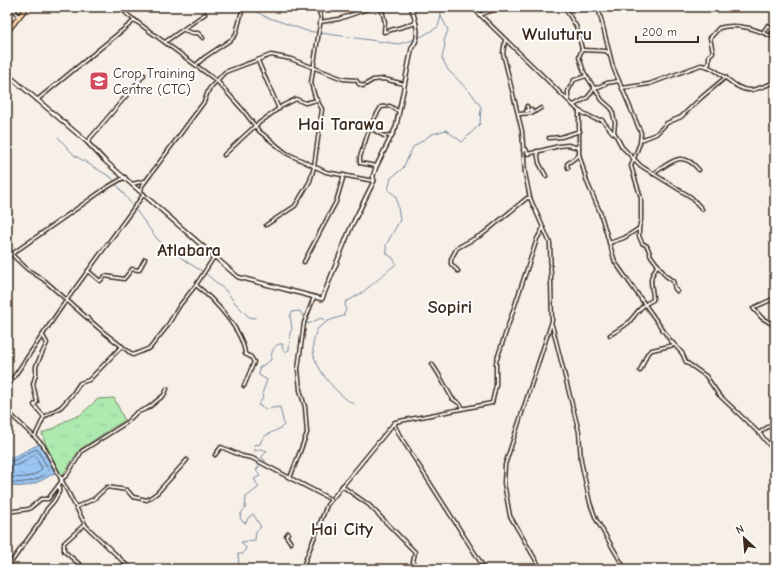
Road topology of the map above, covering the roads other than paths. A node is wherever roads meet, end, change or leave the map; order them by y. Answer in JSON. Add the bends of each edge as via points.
{"nodes":[{"id":1,"x":12,"y":7,"type":"edge"},
{"id":2,"x":27,"y":7,"type":"edge"},
{"id":3,"x":120,"y":7,"type":"edge"},
{"id":4,"x":244,"y":7,"type":"edge"},
{"id":5,"x":287,"y":7,"type":"edge"},
{"id":6,"x":293,"y":7,"type":"edge"},
{"id":7,"x":318,"y":7,"type":"edge"},
{"id":8,"x":373,"y":7,"type":"edge"},
{"id":9,"x":381,"y":7,"type":"edge"},
{"id":10,"x":411,"y":7,"type":"edge"},
{"id":11,"x":472,"y":7,"type":"edge"},
{"id":12,"x":503,"y":7,"type":"edge"},
{"id":13,"x":564,"y":7,"type":"edge"},
{"id":14,"x":598,"y":7,"type":"edge"},
{"id":15,"x":354,"y":8,"type":"dead end"},
{"id":16,"x":357,"y":11,"type":"junction"},
{"id":17,"x":205,"y":14,"type":"dead end"},
{"id":18,"x":479,"y":14,"type":"junction"},
{"id":19,"x":19,"y":17,"type":"junction"},
{"id":20,"x":135,"y":20,"type":"junction"},
{"id":21,"x":320,"y":22,"type":"junction"},
{"id":22,"x":416,"y":23,"type":"junction"},
{"id":23,"x":184,"y":30,"type":"junction"},
{"id":24,"x":775,"y":31,"type":"edge"},
{"id":25,"x":7,"y":32,"type":"edge"},
{"id":26,"x":763,"y":32,"type":"junction"},
{"id":27,"x":203,"y":38,"type":"dead end"},
{"id":28,"x":775,"y":38,"type":"edge"},
{"id":29,"x":505,"y":41,"type":"junction"},
{"id":30,"x":165,"y":42,"type":"junction"},
{"id":31,"x":582,"y":50,"type":"junction"},
{"id":32,"x":609,"y":53,"type":"junction"},
{"id":33,"x":258,"y":61,"type":"junction"},
{"id":34,"x":197,"y":65,"type":"junction"},
{"id":35,"x":706,"y":65,"type":"junction"},
{"id":36,"x":313,"y":67,"type":"junction"},
{"id":37,"x":7,"y":74,"type":"edge"},
{"id":38,"x":144,"y":75,"type":"dead end"},
{"id":39,"x":586,"y":76,"type":"junction"},
{"id":40,"x":726,"y":77,"type":"junction"},
{"id":41,"x":217,"y":81,"type":"junction"},
{"id":42,"x":619,"y":82,"type":"junction"},
{"id":43,"x":775,"y":82,"type":"edge"},
{"id":44,"x":404,"y":84,"type":"junction"},
{"id":45,"x":622,"y":88,"type":"junction"},
{"id":46,"x":594,"y":89,"type":"junction"},
{"id":47,"x":37,"y":100,"type":"junction"},
{"id":48,"x":318,"y":100,"type":"junction"},
{"id":49,"x":568,"y":100,"type":"junction"},
{"id":50,"x":574,"y":105,"type":"junction"},
{"id":51,"x":527,"y":106,"type":"dead end"},
{"id":52,"x":541,"y":108,"type":"dead end"},
{"id":53,"x":279,"y":109,"type":"junction"},
{"id":54,"x":398,"y":110,"type":"junction"},
{"id":55,"x":530,"y":111,"type":"junction"},
{"id":56,"x":579,"y":111,"type":"junction"},
{"id":57,"x":519,"y":114,"type":"junction"},
{"id":58,"x":255,"y":126,"type":"junction"},
{"id":59,"x":370,"y":128,"type":"junction"},
{"id":60,"x":580,"y":131,"type":"junction"},
{"id":61,"x":615,"y":134,"type":"junction"},
{"id":62,"x":391,"y":135,"type":"junction"},
{"id":63,"x":549,"y":138,"type":"dead end"},
{"id":64,"x":641,"y":140,"type":"junction"},
{"id":65,"x":87,"y":142,"type":"junction"},
{"id":66,"x":579,"y":148,"type":"junction"},
{"id":67,"x":523,"y":150,"type":"junction"},
{"id":68,"x":537,"y":151,"type":"junction"},
{"id":69,"x":224,"y":155,"type":"dead end"},
{"id":70,"x":579,"y":155,"type":"junction"},
{"id":71,"x":633,"y":157,"type":"junction"},
{"id":72,"x":376,"y":166,"type":"junction"},
{"id":73,"x":314,"y":167,"type":"junction"},
{"id":74,"x":568,"y":168,"type":"dead end"},
{"id":75,"x":699,"y":170,"type":"dead end"},
{"id":76,"x":653,"y":174,"type":"junction"},
{"id":77,"x":344,"y":175,"type":"junction"},
{"id":78,"x":546,"y":176,"type":"dead end"},
{"id":79,"x":125,"y":177,"type":"junction"},
{"id":80,"x":146,"y":180,"type":"junction"},
{"id":81,"x":374,"y":181,"type":"junction"},
{"id":82,"x":132,"y":184,"type":"junction"},
{"id":83,"x":141,"y":191,"type":"junction"},
{"id":84,"x":144,"y":194,"type":"junction"},
{"id":85,"x":530,"y":198,"type":"junction"},
{"id":86,"x":702,"y":209,"type":"dead end"},
{"id":87,"x":266,"y":225,"type":"dead end"},
{"id":88,"x":543,"y":228,"type":"junction"},
{"id":89,"x":639,"y":229,"type":"junction"},
{"id":90,"x":609,"y":243,"type":"junction"},
{"id":91,"x":7,"y":250,"type":"edge"},
{"id":92,"x":12,"y":254,"type":"junction"},
{"id":93,"x":214,"y":257,"type":"junction"},
{"id":94,"x":145,"y":259,"type":"dead end"},
{"id":95,"x":304,"y":262,"type":"dead end"},
{"id":96,"x":658,"y":265,"type":"junction"},
{"id":97,"x":88,"y":271,"type":"junction"},
{"id":98,"x":458,"y":271,"type":"dead end"},
{"id":99,"x":196,"y":285,"type":"junction"},
{"id":100,"x":677,"y":291,"type":"dead end"},
{"id":101,"x":314,"y":297,"type":"junction"},
{"id":102,"x":775,"y":298,"type":"edge"},
{"id":103,"x":67,"y":301,"type":"junction"},
{"id":104,"x":646,"y":303,"type":"junction"},
{"id":105,"x":551,"y":324,"type":"junction"},
{"id":106,"x":775,"y":326,"type":"edge"},
{"id":107,"x":610,"y":335,"type":"dead end"},
{"id":108,"x":43,"y":336,"type":"junction"},
{"id":109,"x":674,"y":345,"type":"junction"},
{"id":110,"x":122,"y":346,"type":"junction"},
{"id":111,"x":432,"y":364,"type":"dead end"},
{"id":112,"x":640,"y":371,"type":"dead end"},
{"id":113,"x":244,"y":386,"type":"dead end"},
{"id":114,"x":7,"y":387,"type":"edge"},
{"id":115,"x":167,"y":389,"type":"dead end"},
{"id":116,"x":463,"y":408,"type":"junction"},
{"id":117,"x":7,"y":411,"type":"edge"},
{"id":118,"x":44,"y":417,"type":"junction"},
{"id":119,"x":395,"y":422,"type":"junction"},
{"id":120,"x":775,"y":422,"type":"edge"},
{"id":121,"x":759,"y":433,"type":"junction"},
{"id":122,"x":35,"y":436,"type":"junction"},
{"id":123,"x":775,"y":452,"type":"edge"},
{"id":124,"x":215,"y":455,"type":"dead end"},
{"id":125,"x":187,"y":460,"type":"dead end"},
{"id":126,"x":61,"y":478,"type":"junction"},
{"id":127,"x":290,"y":478,"type":"junction"},
{"id":128,"x":59,"y":486,"type":"junction"},
{"id":129,"x":342,"y":486,"type":"junction"},
{"id":130,"x":330,"y":499,"type":"junction"},
{"id":131,"x":76,"y":507,"type":"junction"},
{"id":132,"x":7,"y":512,"type":"edge"},
{"id":133,"x":85,"y":524,"type":"junction"},
{"id":134,"x":288,"y":533,"type":"dead end"},
{"id":135,"x":291,"y":543,"type":"dead end"},
{"id":136,"x":7,"y":568,"type":"edge"},
{"id":137,"x":85,"y":569,"type":"edge"},
{"id":138,"x":131,"y":569,"type":"edge"},
{"id":139,"x":302,"y":569,"type":"edge"},
{"id":140,"x":415,"y":569,"type":"edge"},
{"id":141,"x":485,"y":569,"type":"edge"},
{"id":142,"x":542,"y":569,"type":"edge"},
{"id":143,"x":625,"y":569,"type":"edge"}],
"edges":[{"from":1,"to":19,"type":"street"},
{"from":2,"to":19,"type":"main road"},
{"from":3,"to":20,"type":"street"},
{"from":4,"to":34,"type":"street","via":[[232,39]]},
{"from":5,"to":6,"type":"street"},
{"from":7,"to":21,"type":"street","via":[[322,18]]},
{"from":8,"to":16,"type":"street"},
{"from":9,"to":22,"type":"street","via":[[385,22],[384,32]]},
{"from":10,"to":22,"type":"street"},
{"from":11,"to":18,"type":"street"},
{"from":12,"to":18,"type":"street"},
{"from":13,"to":31,"type":"street","via":[[576,26]]},
{"from":14,"to":32,"type":"street"},
{"from":15,"to":16,"type":"street"},
{"from":16,"to":21,"type":"street","via":[[339,19]]},
{"from":17,"to":23,"type":"street"},
{"from":18,"to":29,"type":"street"},
{"from":19,"to":25,"type":"main road"},
{"from":20,"to":30,"type":"street"},
{"from":20,"to":47,"type":"street"},
{"from":21,"to":36,"type":"street"},
{"from":22,"to":44,"type":"street","via":[[418,39],[412,47]]},
{"from":23,"to":27,"type":"street","via":[[198,33]]},
{"from":23,"to":30,"type":"street"},
{"from":24,"to":26,"type":"street","via":[[773,33],[768,25]]},
{"from":26,"to":28,"type":"street"},
{"from":26,"to":35,"type":"street","via":[[742,26],[719,28],[710,38],[713,55],[709,56],[709,64]]},
{"from":29,"to":49,"type":"street"},
{"from":29,"to":57,"type":"street","via":[[503,53],[506,70]]},
{"from":30,"to":34,"type":"street"},
{"from":31,"to":32,"type":"street"},
{"from":31,"to":39,"type":"street","via":[[579,57]]},
{"from":32,"to":42,"type":"street"},
{"from":33,"to":36,"type":"street","via":[[271,55]]},
{"from":33,"to":41,"type":"street","via":[[225,72]]},
{"from":33,"to":53,"type":"street"},
{"from":34,"to":41,"type":"street"},
{"from":35,"to":40,"type":"street"},
{"from":35,"to":45,"type":"street","via":[[687,69],[648,84]]},
{"from":36,"to":44,"type":"street","via":[[343,79],[356,80],[363,86],[373,80],[384,79]]},
{"from":36,"to":48,"type":"street","via":[[311,83]]},
{"from":37,"to":47,"type":"street"},
{"from":38,"to":65,"type":"street"},
{"from":39,"to":46,"type":"street"},
{"from":39,"to":49,"type":"street","via":[[574,80],[568,91]]},
{"from":40,"to":43,"type":"street","via":[[737,86],[749,90]]},
{"from":40,"to":64,"type":"street","via":[[681,117],[667,123],[656,134]]},
{"from":41,"to":58,"type":"street"},
{"from":41,"to":80,"type":"street"},
{"from":42,"to":45,"type":"street"},
{"from":42,"to":46,"type":"street"},
{"from":44,"to":54,"type":"street"},
{"from":45,"to":64,"type":"street","via":[[641,133]]},
{"from":46,"to":50,"type":"street","via":[[587,98]]},
{"from":46,"to":61,"type":"street","via":[[612,109]]},
{"from":47,"to":65,"type":"street"},
{"from":48,"to":53,"type":"street","via":[[305,102],[296,99]]},
{"from":48,"to":73,"type":"street","via":[[322,108]]},
{"from":49,"to":50,"type":"street"},
{"from":50,"to":56,"type":"street"},
{"from":51,"to":55,"type":"street"},
{"from":52,"to":55,"type":"street"},
{"from":53,"to":58,"type":"street"},
{"from":54,"to":59,"type":"street","via":[[390,106],[381,107]]},
{"from":54,"to":62,"type":"street","via":[[396,127]]},
{"from":55,"to":57,"type":"street"},
{"from":56,"to":60,"type":"street"},
{"from":56,"to":61,"type":"street","via":[[602,120]]},
{"from":57,"to":67,"type":"street"},
{"from":58,"to":69,"type":"street"},
{"from":58,"to":73,"type":"street","via":[[286,153]]},
{"from":59,"to":62,"type":"street","via":[[384,136]]},
{"from":59,"to":72,"type":"street","via":[[360,163]]},
{"from":60,"to":63,"type":"street"},
{"from":60,"to":66,"type":"street"},
{"from":61,"to":71,"type":"street","via":[[622,147]]},
{"from":62,"to":72,"type":"street"},
{"from":64,"to":71,"type":"street"},
{"from":65,"to":79,"type":"street"},
{"from":66,"to":68,"type":"street","via":[[568,145]]},
{"from":66,"to":70,"type":"street"},
{"from":67,"to":68,"type":"street","via":[[526,149],[528,154]]},
{"from":67,"to":85,"type":"street"},
{"from":68,"to":78,"type":"street","via":[[539,163]]},
{"from":70,"to":74,"type":"street","via":[[567,164]]},
{"from":70,"to":90,"type":"street"},
{"from":71,"to":76,"type":"street"},
{"from":71,"to":89,"type":"street","via":[[631,170],[641,198]]},
{"from":72,"to":81,"type":"street"},
{"from":73,"to":77,"type":"street"},
{"from":73,"to":87,"type":"street","via":[[310,181],[295,206]]},
{"from":75,"to":76,"type":"street","via":[[693,162],[682,158],[665,165]]},
{"from":76,"to":86,"type":"street","via":[[691,197]]},
{"from":77,"to":81,"type":"street"},
{"from":77,"to":95,"type":"street","via":[[336,202]]},
{"from":79,"to":82,"type":"street"},
{"from":79,"to":92,"type":"street"},
{"from":80,"to":82,"type":"street"},
{"from":80,"to":83,"type":"street"},
{"from":81,"to":101,"type":"street","via":[[351,227],[322,299]]},
{"from":82,"to":83,"type":"street"},
{"from":83,"to":84,"type":"street"},
{"from":84,"to":93,"type":"street"},
{"from":84,"to":97,"type":"street"},
{"from":85,"to":88,"type":"street"},
{"from":85,"to":98,"type":"street","via":[[484,234],[457,248],[451,264]]},
{"from":88,"to":105,"type":"street","via":[[550,243]]},
{"from":88,"to":116,"type":"street","via":[[537,239],[496,362],[496,385],[492,403]]},
{"from":89,"to":90,"type":"street"},
{"from":89,"to":96,"type":"street","via":[[641,240]]},
{"from":90,"to":104,"type":"street","via":[[615,262]]},
{"from":91,"to":92,"type":"street"},
{"from":92,"to":103,"type":"street","via":[[26,269],[44,280]]},
{"from":93,"to":99,"type":"street"},
{"from":93,"to":101,"type":"street","via":[[238,277]]},
{"from":94,"to":97,"type":"street","via":[[139,270],[132,269],[124,279],[105,276],[100,281]]},
{"from":96,"to":100,"type":"street","via":[[673,281]]},
{"from":96,"to":104,"type":"street","via":[[651,277],[653,299]]},
{"from":97,"to":103,"type":"street"},
{"from":99,"to":110,"type":"street","via":[[150,348],[133,355]]},
{"from":99,"to":113,"type":"street","via":[[223,312],[244,342],[245,354],[254,362]]},
{"from":101,"to":127,"type":"street","via":[[304,322],[298,369],[300,390],[306,407],[307,433]]},
{"from":102,"to":106,"type":"street","via":[[753,308],[762,318]]},
{"from":103,"to":108,"type":"street"},
{"from":103,"to":110,"type":"street"},
{"from":104,"to":107,"type":"street","via":[[628,322]]},
{"from":104,"to":109,"type":"street"},
{"from":105,"to":142,"type":"street","via":[[503,476],[510,516]]},
{"from":105,"to":143,"type":"street","via":[[579,432],[581,462],[590,503],[596,519]]},
{"from":108,"to":114,"type":"street"},
{"from":108,"to":118,"type":"street","via":[[47,343],[36,366],[33,384],[37,402],[34,406]]},
{"from":109,"to":112,"type":"street","via":[[652,350],[647,354]]},
{"from":109,"to":121,"type":"street","via":[[686,362],[706,376],[719,395]]},
{"from":110,"to":118,"type":"street","via":[[89,380],[80,383],[61,407]]},
{"from":111,"to":116,"type":"street","via":[[445,382],[452,398]]},
{"from":115,"to":126,"type":"street","via":[[164,395],[148,408],[136,413],[82,451],[67,475]]},
{"from":116,"to":119,"type":"street"},
{"from":117,"to":122,"type":"street"},
{"from":118,"to":122,"type":"street"},
{"from":119,"to":129,"type":"street"},
{"from":119,"to":141,"type":"street","via":[[400,436]]},
{"from":120,"to":121,"type":"street"},
{"from":121,"to":123,"type":"street"},
{"from":122,"to":126,"type":"street","via":[[43,445]]},
{"from":124,"to":127,"type":"street","via":[[221,447],[261,462]]},
{"from":125,"to":131,"type":"street","via":[[157,493],[147,500],[134,498],[127,490],[108,487],[94,499]]},
{"from":126,"to":128,"type":"street"},
{"from":126,"to":131,"type":"street"},
{"from":127,"to":130,"type":"street"},
{"from":128,"to":132,"type":"street","via":[[50,497],[41,499],[29,509]]},
{"from":128,"to":136,"type":"street","via":[[54,501]]},
{"from":129,"to":130,"type":"street"},
{"from":129,"to":140,"type":"street","via":[[369,505],[404,539],[415,552]]},
{"from":130,"to":139,"type":"street"},
{"from":131,"to":133,"type":"street"},
{"from":133,"to":137,"type":"street","via":[[64,543],[64,551]]},
{"from":133,"to":138,"type":"street"},
{"from":134,"to":135,"type":"street","via":[[286,536]]}]}
